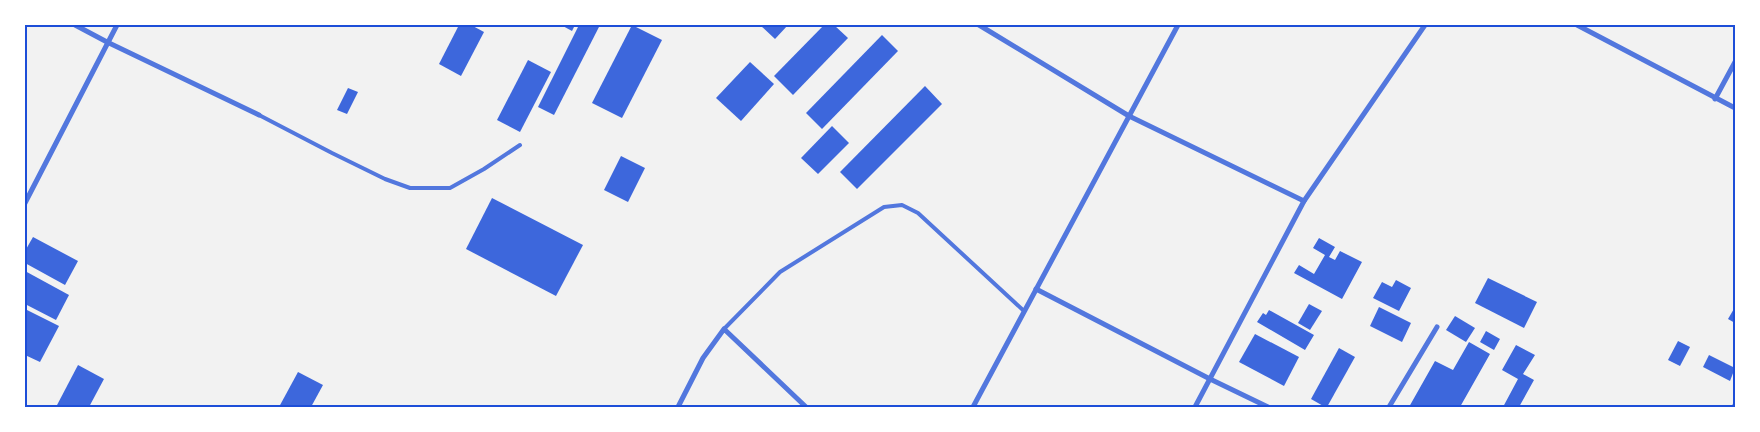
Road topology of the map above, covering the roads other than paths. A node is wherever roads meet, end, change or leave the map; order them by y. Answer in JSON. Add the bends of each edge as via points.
{"nodes":[{"id":1,"x":75,"y":25,"type":"edge"},
{"id":2,"x":117,"y":25,"type":"edge"},
{"id":3,"x":979,"y":25,"type":"edge"},
{"id":4,"x":1178,"y":25,"type":"edge"},
{"id":5,"x":1425,"y":25,"type":"edge"},
{"id":6,"x":1577,"y":25,"type":"edge"},
{"id":7,"x":107,"y":42,"type":"junction"},
{"id":8,"x":1735,"y":62,"type":"edge"},
{"id":9,"x":1715,"y":99,"type":"junction"},
{"id":10,"x":1735,"y":108,"type":"edge"},
{"id":11,"x":259,"y":116,"type":"joint"},
{"id":12,"x":1129,"y":116,"type":"junction"},
{"id":13,"x":520,"y":145,"type":"dead end"},
{"id":14,"x":1304,"y":201,"type":"junction"},
{"id":15,"x":25,"y":203,"type":"edge"},
{"id":16,"x":1036,"y":289,"type":"junction"},
{"id":17,"x":1024,"y":311,"type":"junction"},
{"id":18,"x":1437,"y":327,"type":"dead end"},
{"id":19,"x":724,"y":329,"type":"junction"},
{"id":20,"x":1210,"y":379,"type":"junction"},
{"id":21,"x":678,"y":407,"type":"edge"},
{"id":22,"x":806,"y":407,"type":"edge"},
{"id":23,"x":974,"y":407,"type":"edge"},
{"id":24,"x":1195,"y":407,"type":"edge"},
{"id":25,"x":1268,"y":407,"type":"edge"},
{"id":26,"x":1389,"y":407,"type":"edge"}],
"edges":[{"from":1,"to":7,"type":"street"},
{"from":2,"to":7,"type":"street"},
{"from":3,"to":12,"type":"street"},
{"from":4,"to":12,"type":"street"},
{"from":5,"to":14,"type":"street"},
{"from":6,"to":9,"type":"street"},
{"from":7,"to":11,"type":"street"},
{"from":7,"to":15,"type":"street"},
{"from":8,"to":9,"type":"street"},
{"from":9,"to":10,"type":"street"},
{"from":11,"to":13,"type":"lane","via":[[332,154],[410,188],[450,188]]},
{"from":12,"to":14,"type":"street"},
{"from":12,"to":16,"type":"street"},
{"from":14,"to":20,"type":"street"},
{"from":16,"to":17,"type":"street"},
{"from":16,"to":20,"type":"street"},
{"from":17,"to":19,"type":"lane","via":[[918,213],[902,205],[884,207],[780,272]]},
{"from":17,"to":23,"type":"street"},
{"from":18,"to":26,"type":"street"},
{"from":19,"to":21,"type":"street","via":[[703,358]]},
{"from":19,"to":22,"type":"street"},
{"from":20,"to":24,"type":"street"},
{"from":20,"to":25,"type":"street"}]}
